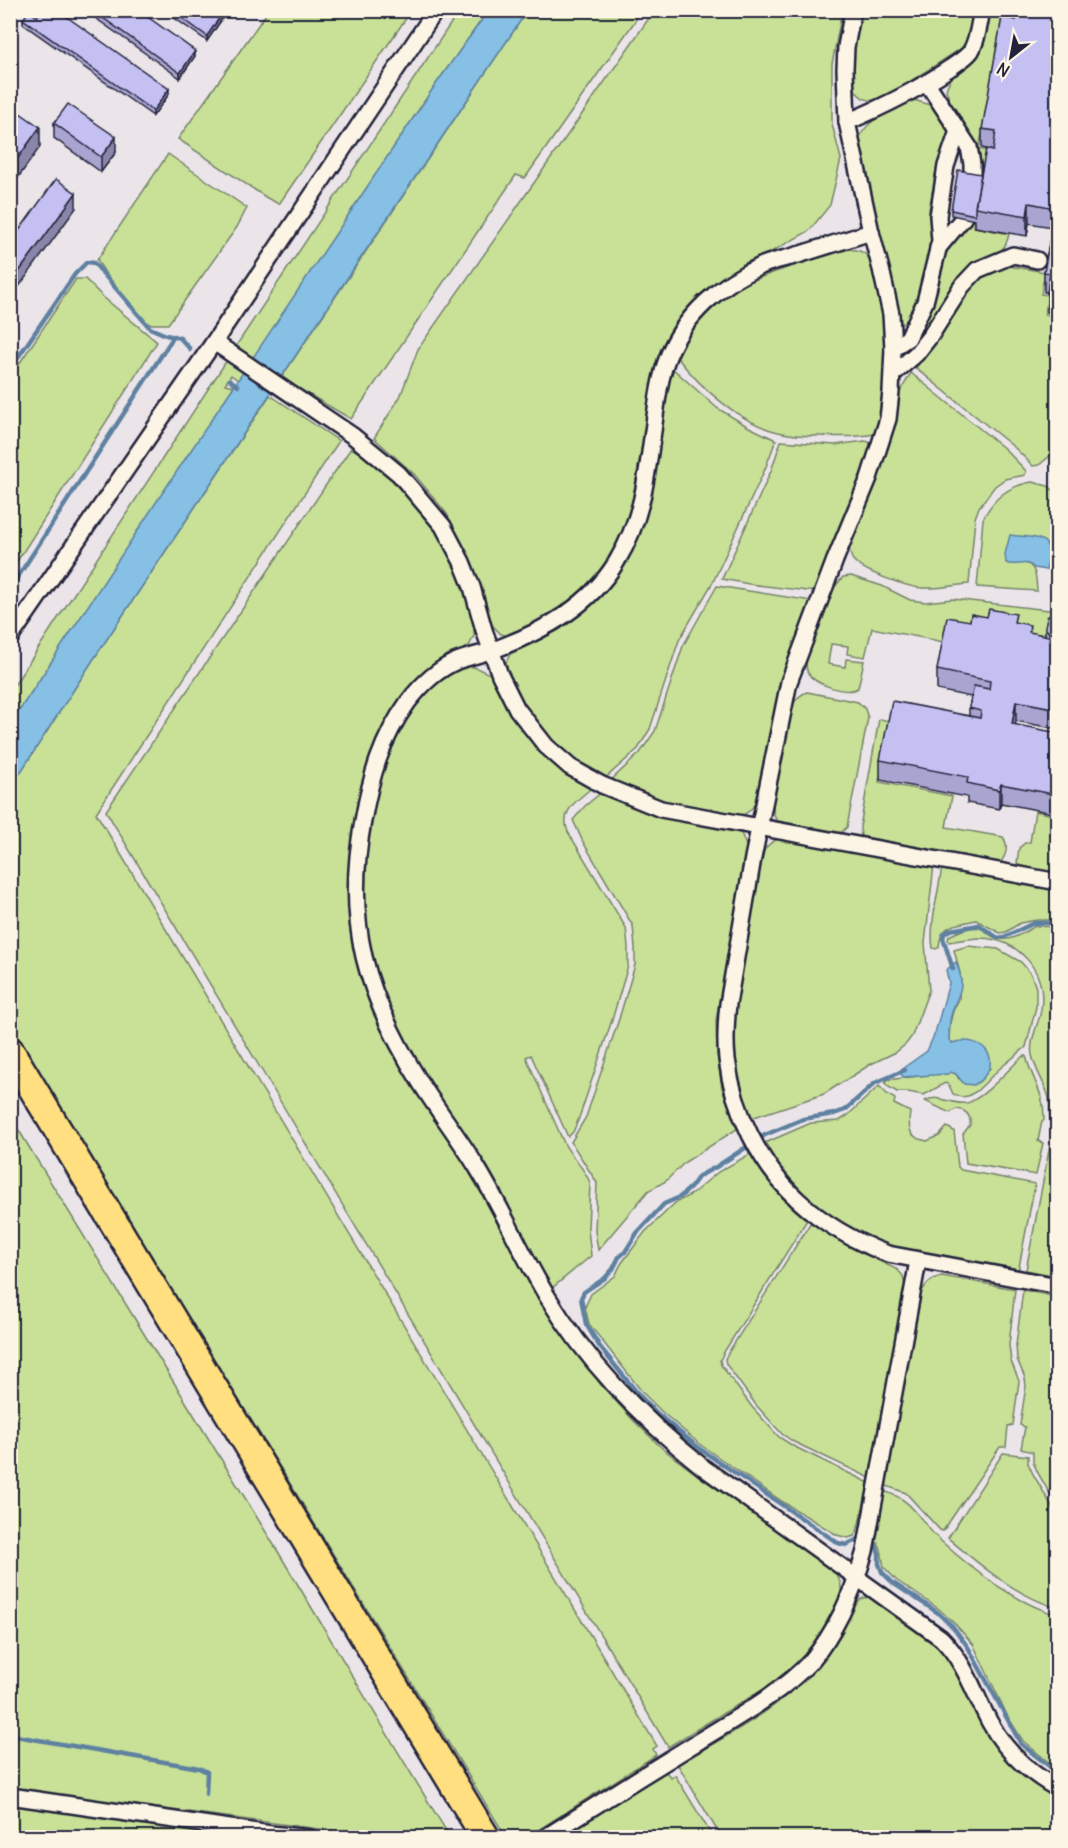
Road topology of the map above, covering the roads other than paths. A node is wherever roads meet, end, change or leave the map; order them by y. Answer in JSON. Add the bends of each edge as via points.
{"nodes":[{"id":1,"x":436,"y":10,"type":"edge"},
{"id":2,"x":854,"y":10,"type":"edge"},
{"id":3,"x":982,"y":11,"type":"edge"},
{"id":4,"x":927,"y":83,"type":"junction"},
{"id":5,"x":848,"y":122,"type":"junction"},
{"id":6,"x":958,"y":131,"type":"junction"},
{"id":7,"x":972,"y":178,"type":"edge"},
{"id":8,"x":964,"y":217,"type":"edge"},
{"id":9,"x":871,"y":232,"type":"junction"},
{"id":10,"x":938,"y":248,"type":"junction"},
{"id":11,"x":1037,"y":260,"type":"dead end"},
{"id":12,"x":214,"y":342,"type":"junction"},
{"id":13,"x":893,"y":348,"type":"junction"},
{"id":14,"x":893,"y":374,"type":"junction"},
{"id":15,"x":10,"y":638,"type":"edge"},
{"id":16,"x":491,"y":651,"type":"junction"},
{"id":17,"x":759,"y":826,"type":"junction"},
{"id":18,"x":1058,"y":882,"type":"edge"},
{"id":19,"x":10,"y":1051,"type":"edge"},
{"id":20,"x":10,"y":1086,"type":"edge"},
{"id":21,"x":918,"y":1261,"type":"junction"},
{"id":22,"x":1058,"y":1286,"type":"edge"},
{"id":23,"x":858,"y":1577,"type":"junction"},
{"id":24,"x":1058,"y":1789,"type":"edge"},
{"id":25,"x":10,"y":1796,"type":"edge"},
{"id":26,"x":310,"y":1838,"type":"edge"},
{"id":27,"x":466,"y":1838,"type":"edge"},
{"id":28,"x":486,"y":1838,"type":"edge"},
{"id":29,"x":544,"y":1838,"type":"edge"}],
"edges":[{"from":1,"to":12,"type":"street"},
{"from":2,"to":5,"type":"street","via":[[844,69]]},
{"from":3,"to":4,"type":"street","via":[[970,52]]},
{"from":4,"to":5,"type":"street"},
{"from":4,"to":6,"type":"street"},
{"from":5,"to":9,"type":"street"},
{"from":6,"to":7,"type":"street","via":[[969,147]]},
{"from":6,"to":10,"type":"street","via":[[945,166]]},
{"from":8,"to":10,"type":"street"},
{"from":9,"to":13,"type":"street","via":[[891,314]]},
{"from":9,"to":16,"type":"street","via":[[762,266],[718,291],[698,309],[667,359],[640,512],[617,561],[597,588],[565,616]]},
{"from":10,"to":13,"type":"street","via":[[932,281],[918,319],[908,338]]},
{"from":11,"to":14,"type":"street","via":[[1013,255],[977,270],[916,354]]},
{"from":12,"to":15,"type":"street"},
{"from":12,"to":16,"type":"street","via":[[353,436],[399,474],[443,526],[462,562]]},
{"from":13,"to":14,"type":"street"},
{"from":14,"to":17,"type":"street","via":[[888,419],[869,478],[789,682]]},
{"from":16,"to":17,"type":"street","via":[[517,709],[546,746],[570,767],[610,789],[661,809]]},
{"from":16,"to":23,"type":"street","via":[[454,662],[422,686],[394,724],[377,759],[356,870],[358,931],[370,984],[407,1061],[479,1170],[548,1298],[597,1367],[668,1440]]},
{"from":17,"to":18,"type":"street"},
{"from":17,"to":21,"type":"street","via":[[726,1023],[727,1059],[739,1107],[759,1150],[798,1200],[862,1244]]},
{"from":19,"to":28,"type":"highway"},
{"from":20,"to":27,"type":"highway"},
{"from":21,"to":22,"type":"street"},
{"from":21,"to":23,"type":"street"},
{"from":23,"to":24,"type":"street","via":[[951,1648],[989,1720],[1014,1757]]},
{"from":23,"to":29,"type":"street","via":[[824,1643],[789,1681]]},
{"from":25,"to":26,"type":"street"}]}
